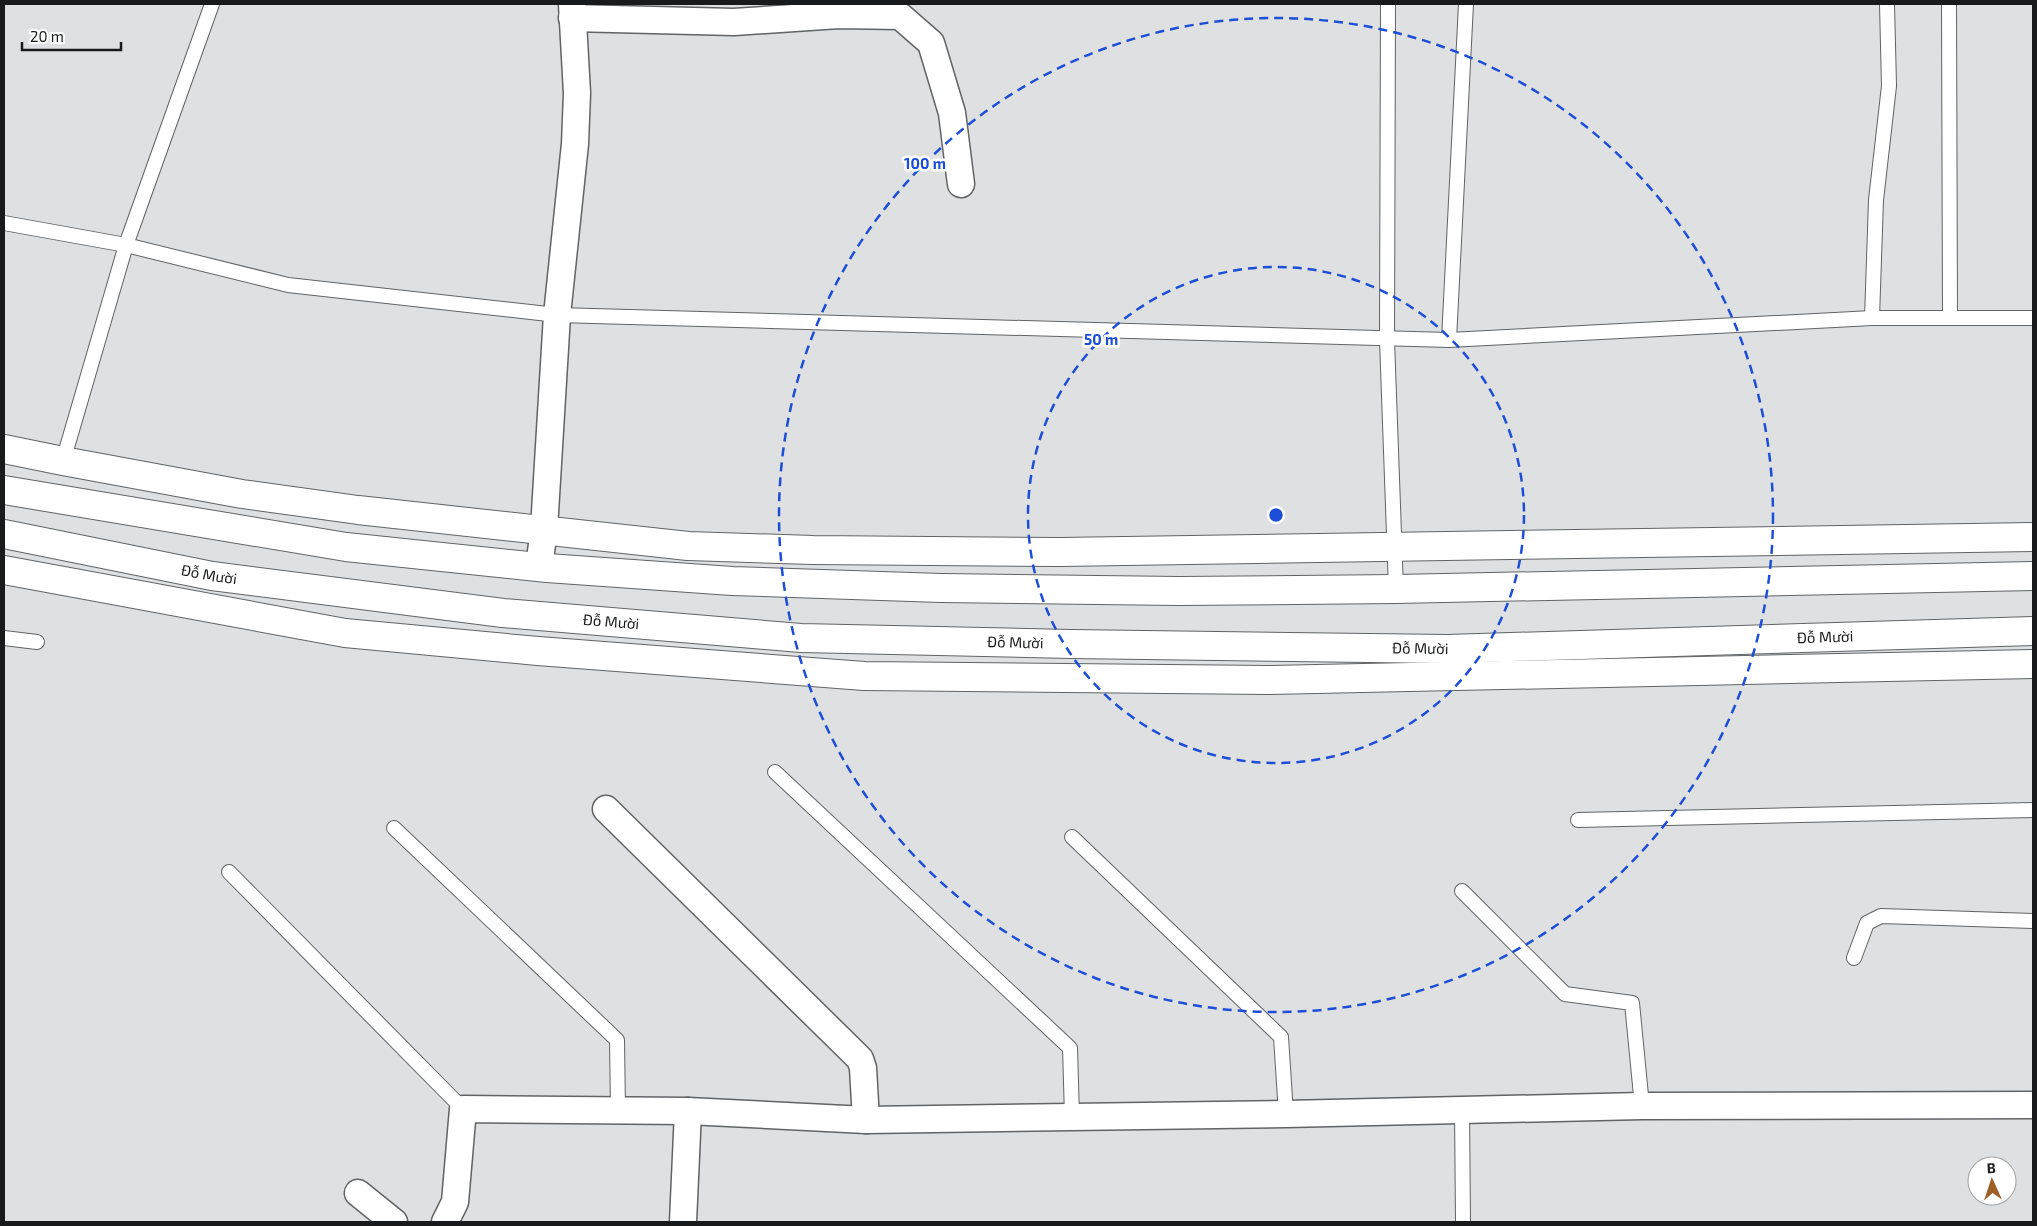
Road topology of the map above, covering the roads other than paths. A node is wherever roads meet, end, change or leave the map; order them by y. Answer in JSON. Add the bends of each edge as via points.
{"nodes":[{"id":1,"x":212,"y":4,"type":"edge"},
{"id":2,"x":1388,"y":4,"type":"edge"},
{"id":3,"x":1466,"y":4,"type":"edge"},
{"id":4,"x":1887,"y":4,"type":"edge"},
{"id":5,"x":1949,"y":4,"type":"edge"},
{"id":6,"x":572,"y":11,"type":"edge"},
{"id":7,"x":961,"y":184,"type":"dead end"},
{"id":8,"x":4,"y":223,"type":"edge"},
{"id":9,"x":126,"y":245,"type":"junction"},
{"id":10,"x":557,"y":315,"type":"junction"},
{"id":11,"x":1950,"y":317,"type":"junction"},
{"id":12,"x":1872,"y":318,"type":"junction"},
{"id":13,"x":2033,"y":318,"type":"edge"},
{"id":14,"x":1386,"y":340,"type":"junction"},
{"id":15,"x":1449,"y":340,"type":"junction"},
{"id":16,"x":4,"y":448,"type":"edge"},
{"id":17,"x":62,"y":461,"type":"junction"},
{"id":18,"x":4,"y":490,"type":"edge"},
{"id":19,"x":544,"y":529,"type":"junction"},
{"id":20,"x":4,"y":534,"type":"edge"},
{"id":21,"x":2033,"y":537,"type":"edge"},
{"id":22,"x":1394,"y":546,"type":"junction"},
{"id":23,"x":539,"y":567,"type":"junction"},
{"id":24,"x":4,"y":570,"type":"edge"},
{"id":25,"x":2033,"y":576,"type":"edge"},
{"id":26,"x":1396,"y":588,"type":"junction"},
{"id":27,"x":2033,"y":631,"type":"edge"},
{"id":28,"x":4,"y":638,"type":"edge"},
{"id":29,"x":37,"y":642,"type":"dead end"},
{"id":30,"x":2033,"y":664,"type":"edge"},
{"id":31,"x":775,"y":772,"type":"dead end"},
{"id":32,"x":606,"y":809,"type":"dead end"},
{"id":33,"x":2033,"y":810,"type":"edge"},
{"id":34,"x":1578,"y":820,"type":"dead end"},
{"id":35,"x":394,"y":828,"type":"dead end"},
{"id":36,"x":1072,"y":837,"type":"dead end"},
{"id":37,"x":229,"y":872,"type":"dead end"},
{"id":38,"x":1462,"y":891,"type":"dead end"},
{"id":39,"x":2033,"y":921,"type":"edge"},
{"id":40,"x":1854,"y":958,"type":"dead end"},
{"id":41,"x":2033,"y":1105,"type":"edge"},
{"id":42,"x":1642,"y":1106,"type":"junction"},
{"id":43,"x":463,"y":1109,"type":"junction"},
{"id":44,"x":618,"y":1110,"type":"junction"},
{"id":45,"x":1462,"y":1110,"type":"junction"},
{"id":46,"x":688,"y":1112,"type":"junction"},
{"id":47,"x":1286,"y":1114,"type":"junction"},
{"id":48,"x":1072,"y":1116,"type":"junction"},
{"id":49,"x":866,"y":1120,"type":"junction"},
{"id":50,"x":358,"y":1193,"type":"dead end"},
{"id":51,"x":394,"y":1222,"type":"edge"},
{"id":52,"x":445,"y":1222,"type":"edge"},
{"id":53,"x":683,"y":1222,"type":"edge"},
{"id":54,"x":1463,"y":1222,"type":"edge"}],
"edges":[{"from":1,"to":9,"type":"lane"},
{"from":2,"to":14,"type":"lane"},
{"from":3,"to":15,"type":"lane"},
{"from":4,"to":12,"type":"lane","via":[[1889,86],[1876,200]]},
{"from":5,"to":11,"type":"lane"},
{"from":6,"to":7,"type":"street","via":[[734,22],[839,15],[900,16],[932,43],[952,113]]},
{"from":6,"to":10,"type":"street","via":[[577,93]]},
{"from":8,"to":9,"type":"lane"},
{"from":9,"to":10,"type":"lane","via":[[288,284]]},
{"from":9,"to":17,"type":"lane"},
{"from":10,"to":14,"type":"lane"},
{"from":10,"to":19,"type":"street"},
{"from":11,"to":12,"type":"lane"},
{"from":11,"to":13,"type":"lane"},
{"from":12,"to":15,"type":"lane"},
{"from":14,"to":15,"type":"lane"},
{"from":14,"to":22,"type":"lane"},
{"from":16,"to":17,"type":"highway"},
{"from":17,"to":19,"type":"highway","via":[[242,494],[358,510]]},
{"from":18,"to":23,"type":"highway","via":[[346,547]]},
{"from":19,"to":22,"type":"highway","via":[[688,546],[813,550],[1060,552]]},
{"from":19,"to":23,"type":"street"},
{"from":20,"to":27,"type":"highway","name":"Đỗ Mười","via":[[212,576],[503,613],[801,638],[1447,649]]},
{"from":21,"to":22,"type":"highway"},
{"from":22,"to":26,"type":"lane"},
{"from":23,"to":26,"type":"highway","via":[[732,582],[941,588]]},
{"from":24,"to":30,"type":"highway","name":"Đỗ Mười","via":[[345,633],[864,676],[1267,680]]},
{"from":25,"to":26,"type":"highway"},
{"from":28,"to":29,"type":"lane"},
{"from":31,"to":48,"type":"lane","via":[[1070,1048]]},
{"from":32,"to":49,"type":"street","via":[[860,1059]]},
{"from":33,"to":34,"type":"lane"},
{"from":35,"to":44,"type":"lane","via":[[617,1040]]},
{"from":36,"to":47,"type":"lane","via":[[1280,1037]]},
{"from":37,"to":43,"type":"lane"},
{"from":38,"to":42,"type":"lane","via":[[1566,994],[1632,1003]]},
{"from":39,"to":40,"type":"lane","via":[[1881,916],[1867,923]]},
{"from":41,"to":42,"type":"street"},
{"from":42,"to":45,"type":"street"},
{"from":43,"to":44,"type":"street"},
{"from":43,"to":52,"type":"street","via":[[455,1202]]},
{"from":44,"to":46,"type":"street"},
{"from":45,"to":47,"type":"street"},
{"from":45,"to":54,"type":"lane"},
{"from":46,"to":49,"type":"street"},
{"from":46,"to":53,"type":"street"},
{"from":47,"to":48,"type":"street"},
{"from":48,"to":49,"type":"street"},
{"from":50,"to":51,"type":"street"}]}
